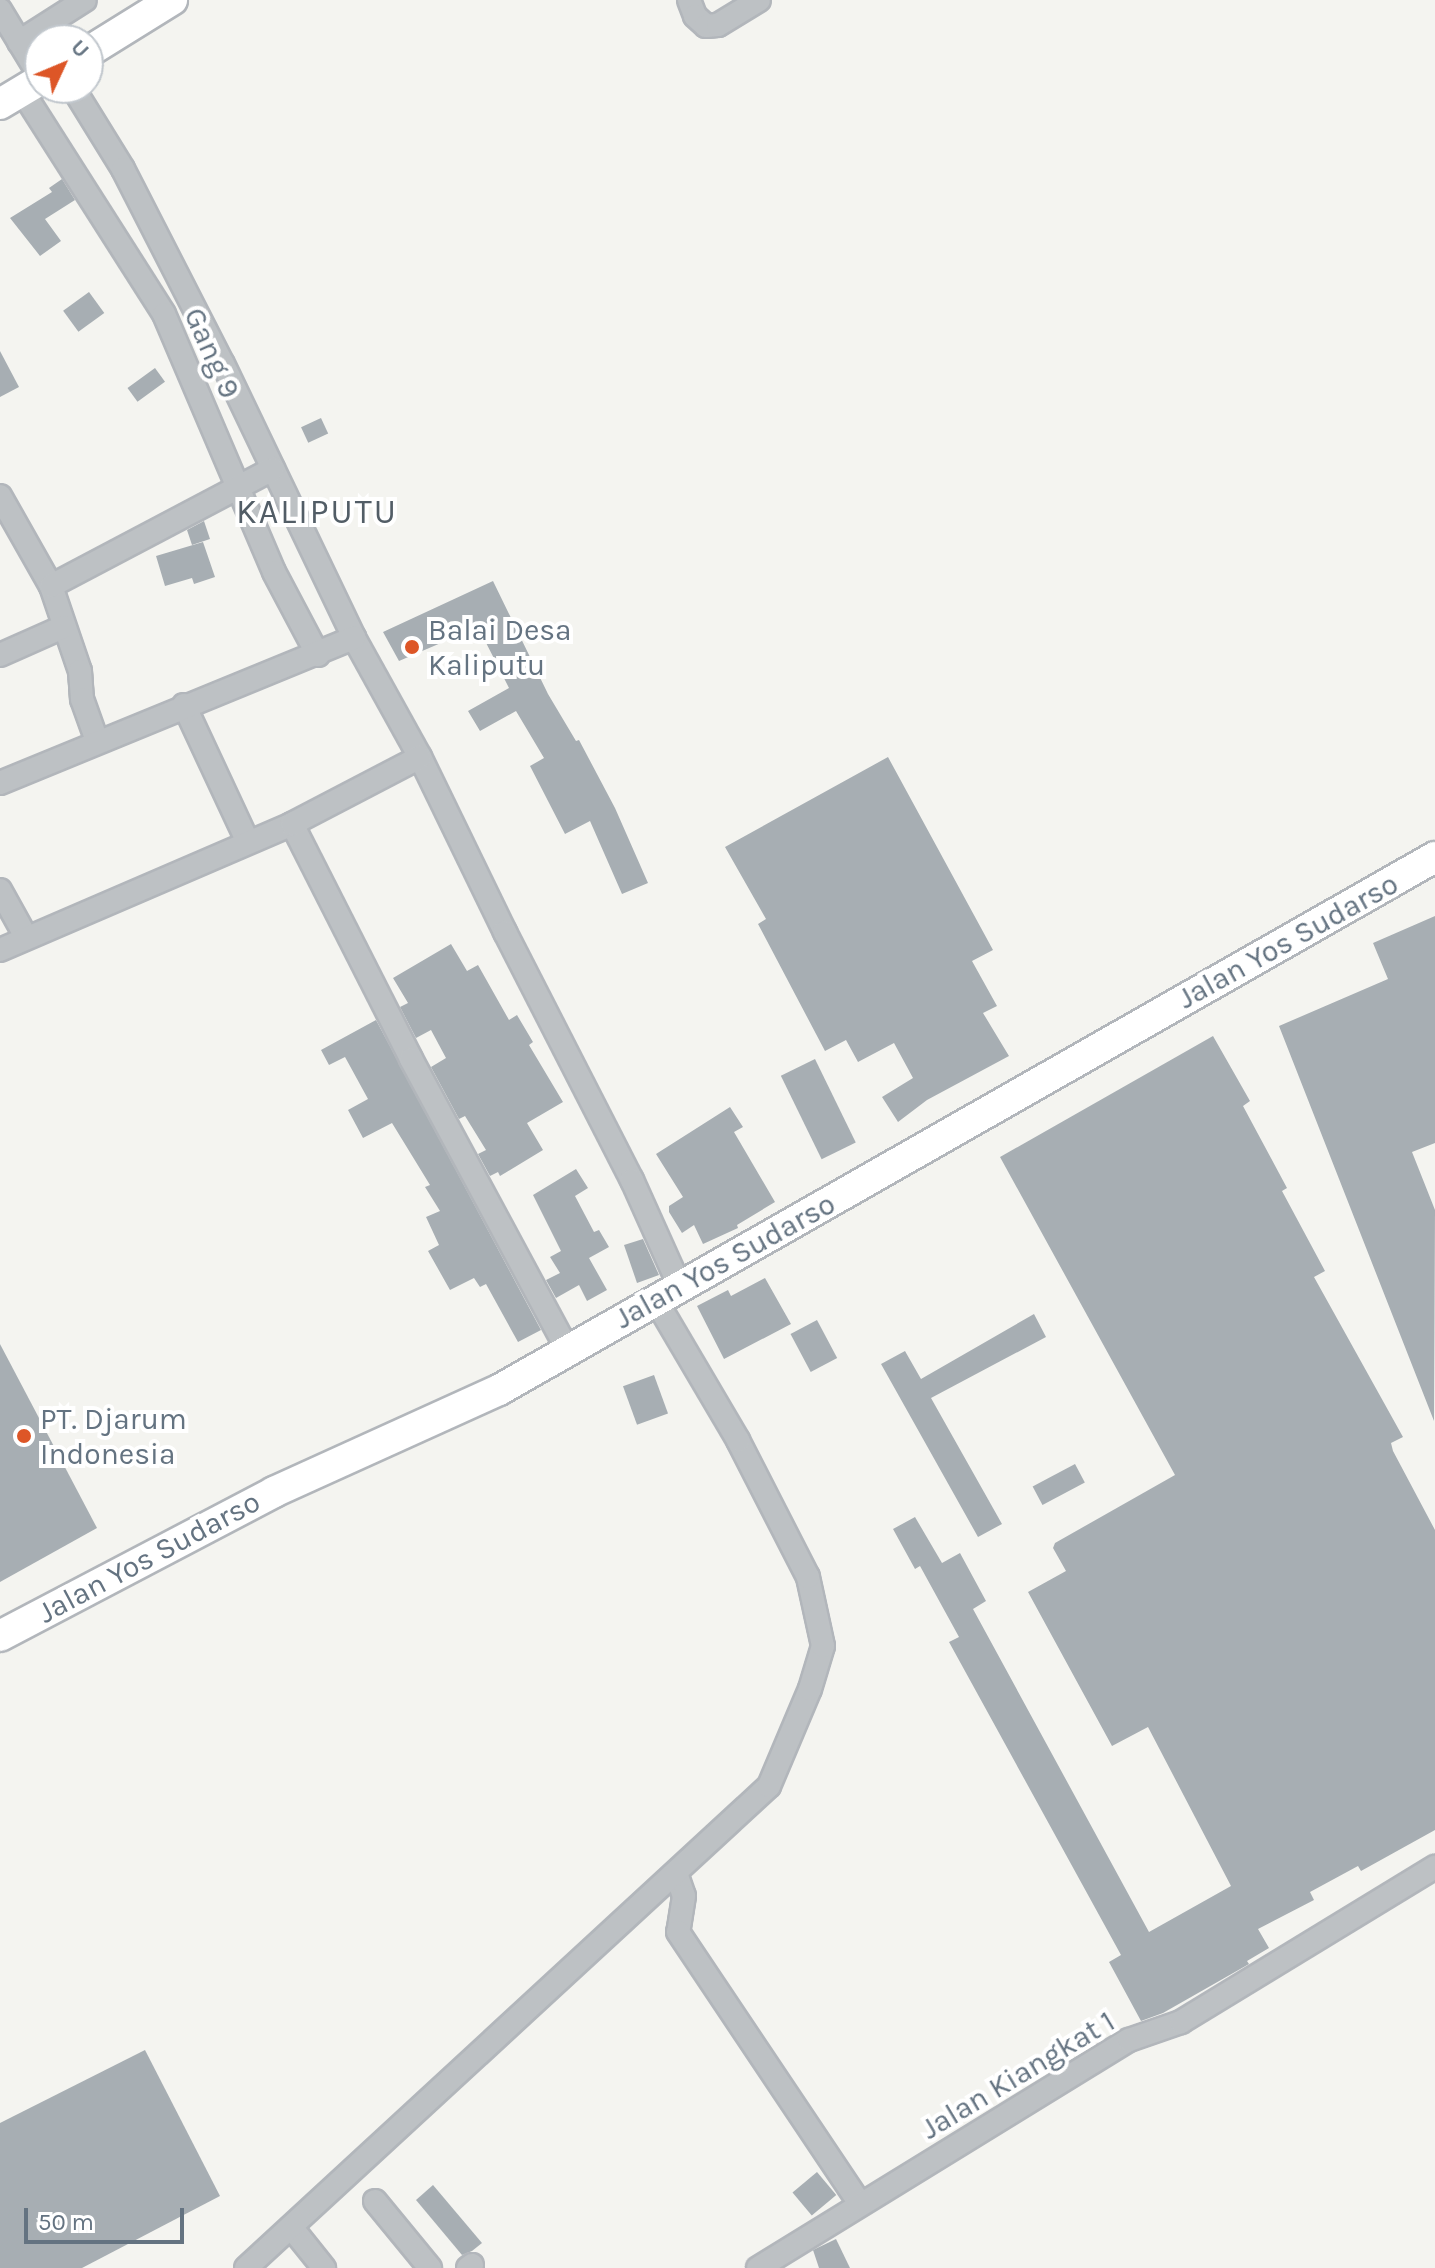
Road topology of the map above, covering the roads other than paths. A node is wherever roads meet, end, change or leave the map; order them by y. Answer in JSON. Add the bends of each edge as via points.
{"nodes":[{"id":1,"x":85,"y":0,"type":"edge"},
{"id":2,"x":172,"y":0,"type":"edge"},
{"id":3,"x":689,"y":0,"type":"edge"},
{"id":4,"x":759,"y":0,"type":"edge"},
{"id":5,"x":0,"y":10,"type":"edge"},
{"id":6,"x":19,"y":42,"type":"junction"},
{"id":7,"x":104,"y":42,"type":"edge"},
{"id":8,"x":24,"y":75,"type":"edge"},
{"id":9,"x":36,"y":104,"type":"edge"},
{"id":10,"x":83,"y":104,"type":"edge"},
{"id":11,"x":273,"y":469,"type":"junction"},
{"id":12,"x":239,"y":490,"type":"junction"},
{"id":13,"x":0,"y":496,"type":"edge"},
{"id":14,"x":51,"y":586,"type":"junction"},
{"id":15,"x":63,"y":627,"type":"junction"},
{"id":16,"x":354,"y":638,"type":"junction"},
{"id":17,"x":0,"y":655,"type":"edge"},
{"id":18,"x":318,"y":655,"type":"junction"},
{"id":19,"x":184,"y":705,"type":"junction"},
{"id":20,"x":97,"y":741,"type":"junction"},
{"id":21,"x":420,"y":757,"type":"junction"},
{"id":22,"x":0,"y":783,"type":"edge"},
{"id":23,"x":292,"y":824,"type":"junction"},
{"id":24,"x":247,"y":840,"type":"junction"},
{"id":25,"x":1435,"y":857,"type":"edge"},
{"id":26,"x":0,"y":890,"type":"edge"},
{"id":27,"x":26,"y":937,"type":"junction"},
{"id":28,"x":0,"y":950,"type":"edge"},
{"id":29,"x":668,"y":1294,"type":"junction"},
{"id":30,"x":568,"y":1350,"type":"junction"},
{"id":31,"x":0,"y":1636,"type":"edge"},
{"id":32,"x":1435,"y":1867,"type":"edge"},
{"id":33,"x":676,"y":1873,"type":"junction"},
{"id":34,"x":375,"y":2201,"type":"dead end"},
{"id":35,"x":860,"y":2204,"type":"junction"},
{"id":36,"x":291,"y":2227,"type":"junction"},
{"id":37,"x":246,"y":2268,"type":"edge"},
{"id":38,"x":324,"y":2268,"type":"edge"},
{"id":39,"x":430,"y":2268,"type":"edge"},
{"id":40,"x":758,"y":2268,"type":"edge"}],
"edges":[{"from":1,"to":6,"type":"street"},
{"from":2,"to":7,"type":"street"},
{"from":3,"to":4,"type":"street","via":[[706,26],[718,25]]},
{"from":5,"to":6,"type":"street","name":"Gang 9"},
{"from":6,"to":8,"type":"street","name":"Gang 9"},
{"from":9,"to":12,"type":"street","name":"Gang 9","via":[[164,314]]},
{"from":10,"to":11,"type":"street","via":[[123,169]]},
{"from":11,"to":12,"type":"street"},
{"from":11,"to":16,"type":"street"},
{"from":12,"to":14,"type":"street"},
{"from":12,"to":18,"type":"street","name":"Gang 9"},
{"from":13,"to":14,"type":"street"},
{"from":14,"to":15,"type":"street"},
{"from":15,"to":17,"type":"street"},
{"from":15,"to":20,"type":"street"},
{"from":16,"to":18,"type":"street"},
{"from":16,"to":21,"type":"street"},
{"from":18,"to":19,"type":"street"},
{"from":19,"to":20,"type":"street"},
{"from":19,"to":24,"type":"street"},
{"from":20,"to":22,"type":"street"},
{"from":21,"to":23,"type":"street"},
{"from":21,"to":29,"type":"street","via":[[632,1180]]},
{"from":23,"to":24,"type":"street"},
{"from":23,"to":30,"type":"street"},
{"from":24,"to":27,"type":"street"},
{"from":25,"to":29,"type":"street","name":"Jalan Yos Sudarso"},
{"from":26,"to":27,"type":"street"},
{"from":27,"to":28,"type":"street"},
{"from":29,"to":30,"type":"street","name":"Jalan Yos Sudarso"},
{"from":29,"to":33,"type":"street","via":[[808,1577],[823,1646],[769,1786]]},
{"from":30,"to":31,"type":"street","name":"Jalan Yos Sudarso","via":[[499,1390],[274,1492]]},
{"from":32,"to":35,"type":"street","name":"Jalan Kiangkat 1","via":[[1204,2009],[1129,2040]]},
{"from":33,"to":35,"type":"street","via":[[684,1896],[678,1932]]},
{"from":33,"to":36,"type":"street"},
{"from":34,"to":39,"type":"street"},
{"from":35,"to":40,"type":"street","name":"Jalan Kiangkat 1"},
{"from":36,"to":37,"type":"street"},
{"from":36,"to":38,"type":"street"}]}
